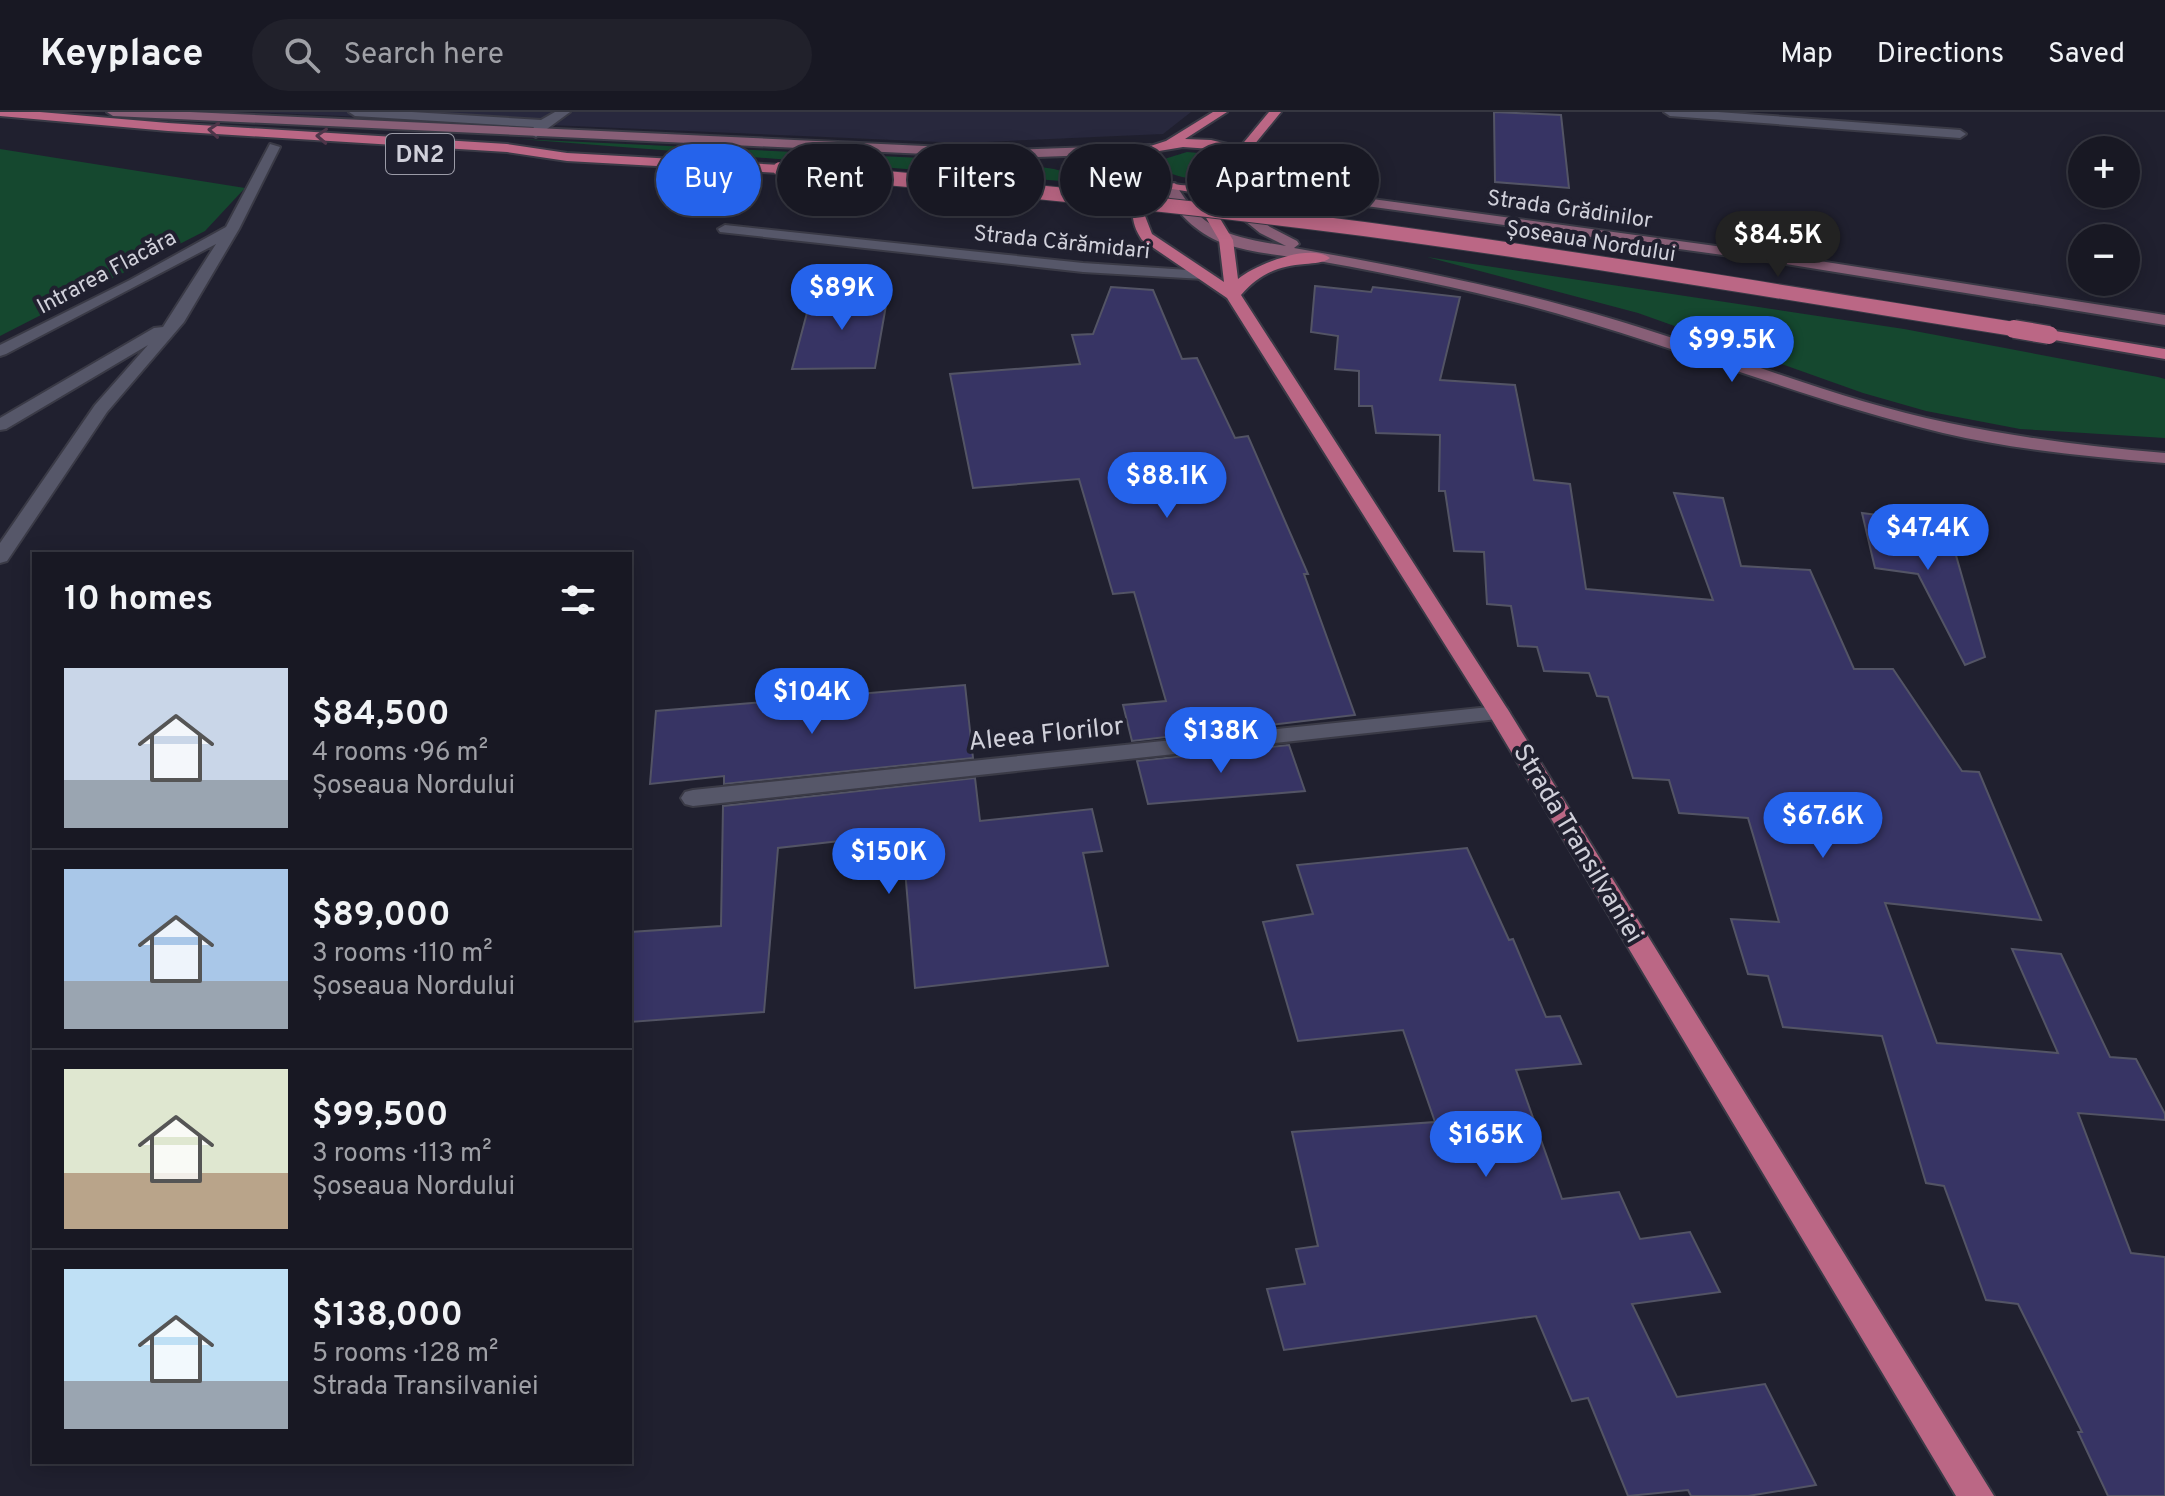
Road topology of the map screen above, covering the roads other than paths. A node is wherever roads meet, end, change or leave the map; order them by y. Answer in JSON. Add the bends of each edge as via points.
{"nodes":[{"id":1,"x":0,"y":112,"type":"edge"},
{"id":2,"x":113,"y":112,"type":"edge"},
{"id":3,"x":355,"y":112,"type":"edge"},
{"id":4,"x":564,"y":112,"type":"edge"},
{"id":5,"x":1221,"y":112,"type":"edge"},
{"id":6,"x":1275,"y":112,"type":"edge"},
{"id":7,"x":1670,"y":112,"type":"edge"},
{"id":8,"x":540,"y":128,"type":"junction"},
{"id":9,"x":1960,"y":134,"type":"dead end"},
{"id":10,"x":1167,"y":144,"type":"edge"},
{"id":11,"x":1249,"y":144,"type":"edge"},
{"id":12,"x":232,"y":145,"type":"dead end"},
{"id":13,"x":274,"y":147,"type":"junction"},
{"id":14,"x":908,"y":148,"type":"edge"},
{"id":15,"x":567,"y":157,"type":"junction"},
{"id":16,"x":1171,"y":188,"type":"edge"},
{"id":17,"x":1379,"y":202,"type":"edge"},
{"id":18,"x":1379,"y":204,"type":"edge"},
{"id":19,"x":1396,"y":206,"type":"junction"},
{"id":20,"x":1137,"y":216,"type":"edge"},
{"id":21,"x":1212,"y":216,"type":"edge"},
{"id":22,"x":1248,"y":216,"type":"edge"},
{"id":23,"x":232,"y":229,"type":"junction"},
{"id":24,"x":725,"y":229,"type":"dead end"},
{"id":25,"x":1226,"y":240,"type":"junction"},
{"id":26,"x":1323,"y":258,"type":"junction"},
{"id":27,"x":1203,"y":275,"type":"junction"},
{"id":28,"x":1233,"y":295,"type":"junction"},
{"id":29,"x":2165,"y":320,"type":"edge"},
{"id":30,"x":176,"y":322,"type":"junction"},
{"id":31,"x":0,"y":351,"type":"edge"},
{"id":32,"x":2165,"y":354,"type":"edge"},
{"id":33,"x":0,"y":425,"type":"edge"},
{"id":34,"x":2159,"y":457,"type":"edge"},
{"id":35,"x":0,"y":557,"type":"edge"},
{"id":36,"x":1499,"y":713,"type":"junction"},
{"id":37,"x":693,"y":798,"type":"dead end"},
{"id":38,"x":1976,"y":1496,"type":"edge"}],
"edges":[{"from":15,"to":1,"type":"main road","name":"Șoseaua Nordului","number":"DN2","one_way":true,"via":[[507,148]]},
{"from":2,"to":8,"type":"street"},
{"from":3,"to":8,"type":"street"},
{"from":4,"to":8,"type":"street"},
{"from":5,"to":10,"type":"main road"},
{"from":6,"to":11,"type":"main road"},
{"from":7,"to":9,"type":"street"},
{"from":8,"to":14,"type":"street"},
{"from":12,"to":13,"type":"main road","name":"Șoseaua Nordului","number":"DN2"},
{"from":13,"to":15,"type":"main road","name":"Șoseaua Nordului","number":"DN2"},
{"from":13,"to":23,"type":"street"},
{"from":15,"to":32,"type":"main road","name":"Șoseaua Nordului","number":"DN2","bridge":true,"via":[[780,169],[1267,217]]},
{"from":16,"to":25,"type":"street","via":[[1190,216]]},
{"from":17,"to":19,"type":"street"},
{"from":18,"to":19,"type":"street"},
{"from":19,"to":29,"type":"street","name":"Strada Grădinilor"},
{"from":20,"to":27,"type":"main road","via":[[1147,237]]},
{"from":21,"to":25,"type":"main road","name":"Strada Transilvaniei"},
{"from":22,"to":26,"type":"street"},
{"from":23,"to":30,"type":"street"},
{"from":23,"to":31,"type":"street","name":"Intrarea Flacăra"},
{"from":24,"to":27,"type":"street","name":"Strada Cărămidari","via":[[1130,273]]},
{"from":25,"to":26,"type":"street"},
{"from":25,"to":28,"type":"main road","name":"Strada Transilvaniei"},
{"from":26,"to":28,"type":"main road","via":[[1267,266],[1248,275]]},
{"from":26,"to":34,"type":"street","via":[[1406,272],[1612,324],[1946,428],[2051,448]]},
{"from":27,"to":28,"type":"main road"},
{"from":28,"to":36,"type":"main road","name":"Strada Transilvaniei"},
{"from":30,"to":33,"type":"street"},
{"from":30,"to":35,"type":"street","via":[[101,409]]},
{"from":36,"to":37,"type":"street","name":"Aleea Florilor"},
{"from":36,"to":38,"type":"main road","name":"Strada Transilvaniei"}]}
